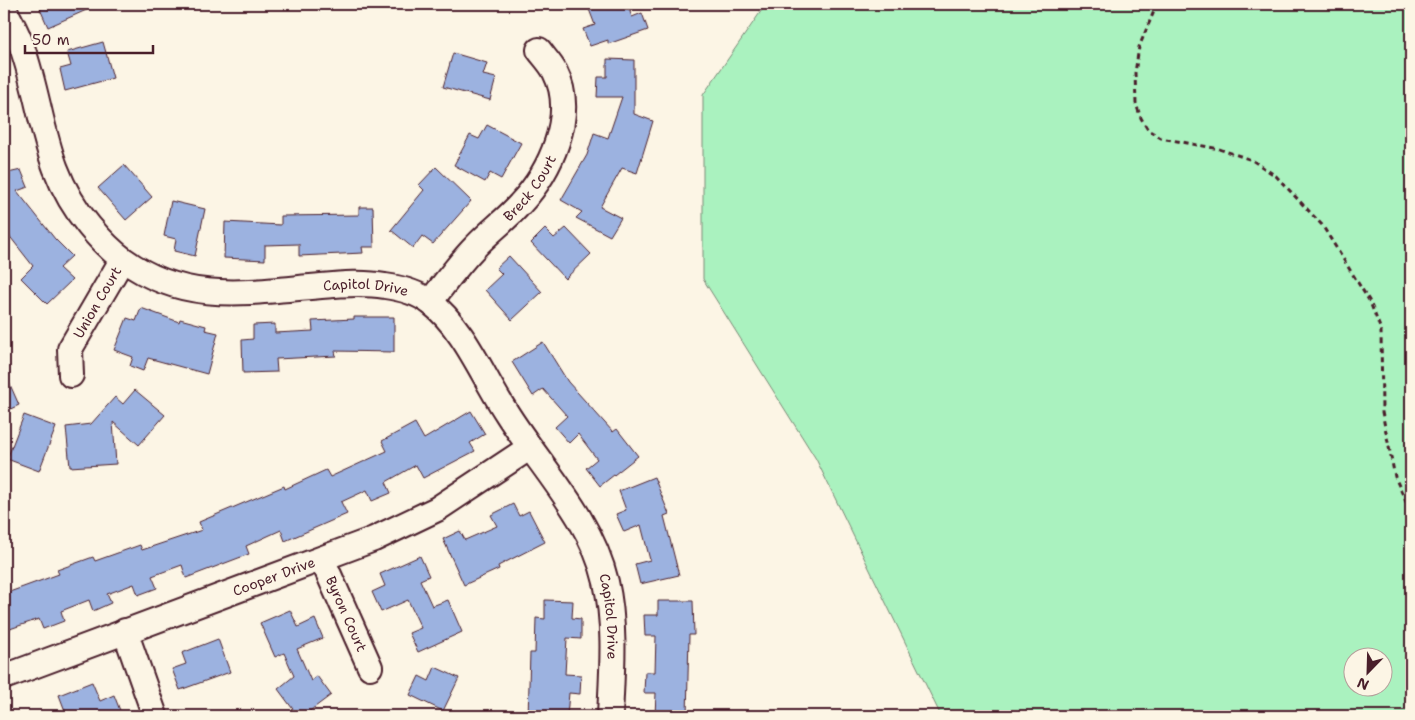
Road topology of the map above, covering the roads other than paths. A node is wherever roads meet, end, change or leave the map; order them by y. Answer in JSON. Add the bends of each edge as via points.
{"nodes":[{"id":1,"x":4,"y":8,"type":"edge"},
{"id":2,"x":539,"y":50,"type":"dead end"},
{"id":3,"x":122,"y":260,"type":"junction"},
{"id":4,"x":430,"y":302,"type":"junction"},
{"id":5,"x":71,"y":375,"type":"dead end"},
{"id":6,"x":529,"y":448,"type":"junction"},
{"id":7,"x":322,"y":559,"type":"junction"},
{"id":8,"x":125,"y":632,"type":"junction"},
{"id":9,"x":370,"y":668,"type":"dead end"},
{"id":10,"x":4,"y":677,"type":"edge"},
{"id":11,"x":156,"y":716,"type":"edge"},
{"id":12,"x":610,"y":716,"type":"edge"}],
"edges":[{"from":1,"to":3,"type":"street","name":"Capitol Drive","via":[[22,46],[57,177],[74,208]]},
{"from":2,"to":4,"type":"street","name":"Breck Court","via":[[555,71],[561,89],[562,110],[556,144],[543,176],[520,204],[474,247]]},
{"from":3,"to":4,"type":"street","name":"Capitol Drive","via":[[178,287],[217,294],[347,284],[384,285]]},
{"from":3,"to":5,"type":"street","name":"Union Court","via":[[70,349]]},
{"from":4,"to":6,"type":"street","name":"Capitol Drive","via":[[462,339]]},
{"from":6,"to":7,"type":"street","name":"Cooper Drive","via":[[412,523]]},
{"from":6,"to":12,"type":"street","name":"Capitol Drive","via":[[566,497],[595,547],[606,582],[612,622]]},
{"from":7,"to":8,"type":"street","name":"Cooper Drive"},
{"from":7,"to":9,"type":"street","name":"Byron Court"},
{"from":8,"to":10,"type":"street","name":"Cooper Drive"},
{"from":8,"to":11,"type":"street"}]}
